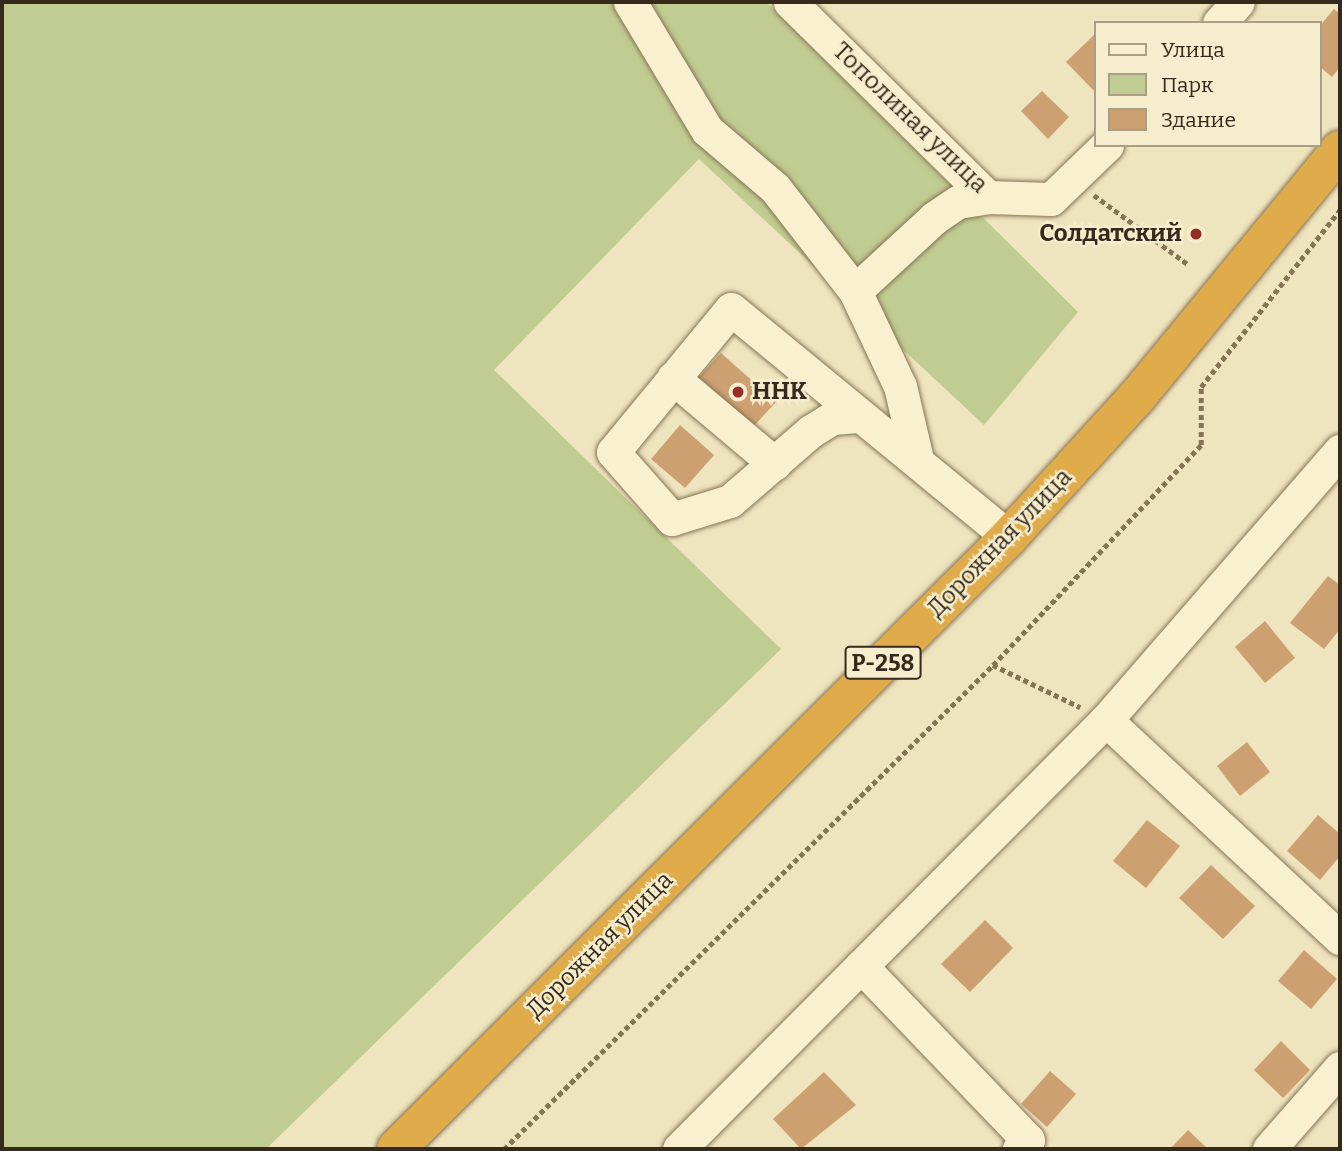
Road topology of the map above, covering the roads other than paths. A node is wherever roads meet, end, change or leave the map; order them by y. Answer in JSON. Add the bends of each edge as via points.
{"nodes":[{"id":1,"x":630,"y":2,"type":"edge"},
{"id":2,"x":790,"y":2,"type":"edge"},
{"id":3,"x":1238,"y":2,"type":"edge"},
{"id":4,"x":1221,"y":21,"type":"edge"},
{"id":5,"x":1106,"y":147,"type":"edge"},
{"id":6,"x":1340,"y":150,"type":"edge"},
{"id":7,"x":988,"y":197,"type":"junction"},
{"id":8,"x":855,"y":291,"type":"junction"},
{"id":9,"x":673,"y":378,"type":"junction"},
{"id":10,"x":857,"y":416,"type":"junction"},
{"id":11,"x":1340,"y":451,"type":"edge"},
{"id":12,"x":916,"y":455,"type":"junction"},
{"id":13,"x":775,"y":464,"type":"junction"},
{"id":14,"x":1009,"y":537,"type":"junction"},
{"id":15,"x":1105,"y":720,"type":"junction"},
{"id":16,"x":1340,"y":938,"type":"edge"},
{"id":17,"x":861,"y":966,"type":"junction"},
{"id":18,"x":1340,"y":1068,"type":"edge"},
{"id":19,"x":396,"y":1149,"type":"edge"},
{"id":20,"x":679,"y":1149,"type":"edge"},
{"id":21,"x":1019,"y":1149,"type":"edge"},
{"id":22,"x":1269,"y":1149,"type":"edge"}],
"edges":[{"from":1,"to":8,"type":"street","via":[[707,130],[775,188]]},
{"from":2,"to":7,"type":"street","name":"Тополиная улица"},
{"from":3,"to":4,"type":"street"},
{"from":5,"to":7,"type":"street","name":"Тополиная улица","via":[[1051,199]]},
{"from":6,"to":14,"type":"highway","name":"Дорожная улица","number":"Р-258","via":[[1137,397]]},
{"from":7,"to":8,"type":"street","via":[[958,202],[934,218]]},
{"from":8,"to":12,"type":"street","via":[[900,386]]},
{"from":9,"to":10,"type":"street","via":[[731,309]]},
{"from":9,"to":13,"type":"street"},
{"from":9,"to":13,"type":"street","via":[[613,452],[672,519],[730,501]]},
{"from":10,"to":12,"type":"street"},
{"from":10,"to":13,"type":"street","via":[[832,418]]},
{"from":11,"to":15,"type":"street"},
{"from":12,"to":14,"type":"street"},
{"from":14,"to":19,"type":"highway","name":"Дорожная улица","number":"Р-258"},
{"from":15,"to":16,"type":"street"},
{"from":15,"to":17,"type":"street"},
{"from":17,"to":20,"type":"street"},
{"from":17,"to":21,"type":"street","via":[[1028,1140]]},
{"from":18,"to":22,"type":"street"}]}
